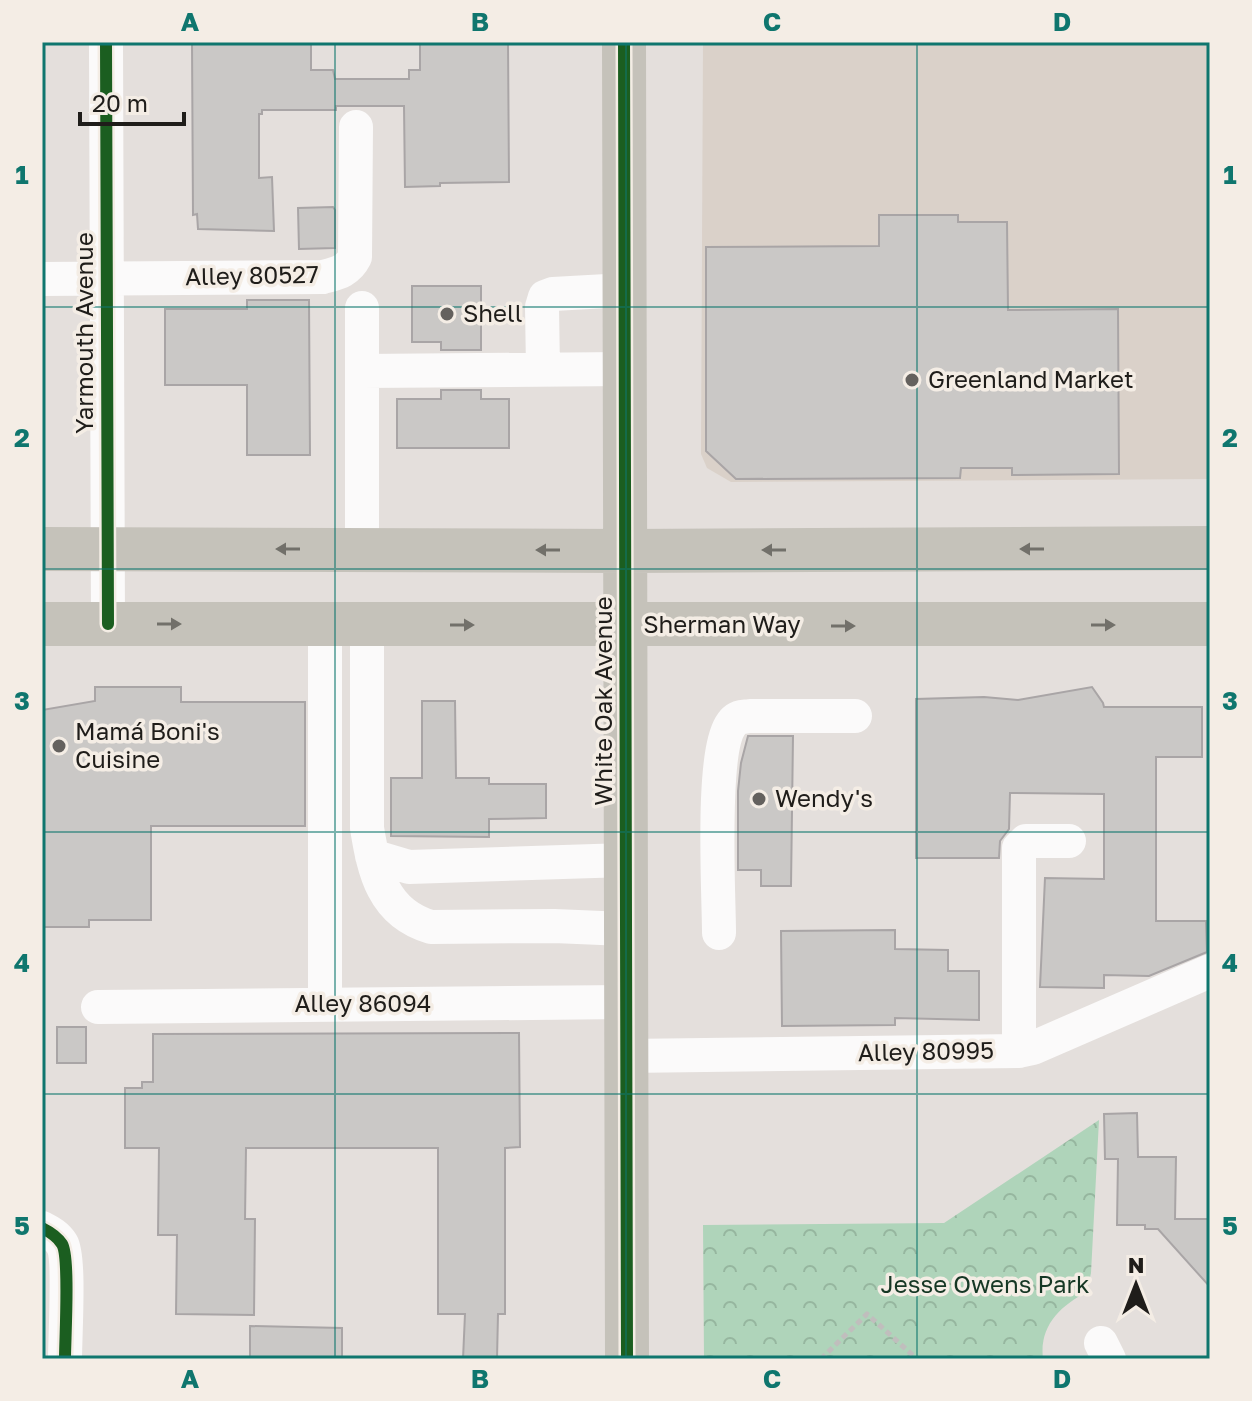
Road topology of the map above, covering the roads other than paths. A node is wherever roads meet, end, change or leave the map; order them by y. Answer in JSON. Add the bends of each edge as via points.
{"nodes":[{"id":1,"x":106,"y":42,"type":"edge"},
{"id":2,"x":624,"y":42,"type":"edge"},
{"id":3,"x":356,"y":127,"type":"dead end"},
{"id":4,"x":107,"y":278,"type":"junction"},
{"id":5,"x":42,"y":279,"type":"edge"},
{"id":6,"x":625,"y":290,"type":"junction"},
{"id":7,"x":362,"y":308,"type":"dead end"},
{"id":8,"x":543,"y":369,"type":"junction"},
{"id":9,"x":625,"y":369,"type":"junction"},
{"id":10,"x":362,"y":371,"type":"junction"},
{"id":11,"x":108,"y":548,"type":"junction"},
{"id":12,"x":1210,"y":548,"type":"edge"},
{"id":13,"x":42,"y":549,"type":"edge"},
{"id":14,"x":362,"y":549,"type":"junction"},
{"id":15,"x":626,"y":551,"type":"junction"},
{"id":16,"x":42,"y":624,"type":"edge"},
{"id":17,"x":108,"y":624,"type":"junction"},
{"id":18,"x":1210,"y":624,"type":"edge"},
{"id":19,"x":346,"y":625,"type":"junction"},
{"id":20,"x":625,"y":625,"type":"junction"},
{"id":21,"x":855,"y":716,"type":"dead end"},
{"id":22,"x":1069,"y":841,"type":"dead end"},
{"id":23,"x":372,"y":856,"type":"junction"},
{"id":24,"x":626,"y":860,"type":"junction"},
{"id":25,"x":625,"y":929,"type":"junction"},
{"id":26,"x":719,"y":933,"type":"dead end"},
{"id":27,"x":1210,"y":971,"type":"edge"},
{"id":28,"x":627,"y":1002,"type":"junction"},
{"id":29,"x":325,"y":1004,"type":"junction"},
{"id":30,"x":98,"y":1007,"type":"dead end"},
{"id":31,"x":1019,"y":1051,"type":"junction"},
{"id":32,"x":626,"y":1056,"type":"junction"},
{"id":33,"x":48,"y":1231,"type":"edge"},
{"id":34,"x":65,"y":1359,"type":"edge"},
{"id":35,"x":627,"y":1359,"type":"edge"}],
"edges":[{"from":1,"to":4,"type":"street","name":"Yarmouth Avenue"},
{"from":2,"to":6,"type":"main road","name":"White Oak Avenue"},
{"from":3,"to":4,"type":"street","name":"Alley 80527","via":[[356,248],[350,266],[323,277]]},
{"from":4,"to":5,"type":"street"},
{"from":4,"to":11,"type":"street","name":"Yarmouth Avenue"},
{"from":6,"to":8,"type":"street","via":[[545,297]]},
{"from":6,"to":9,"type":"main road","name":"White Oak Avenue"},
{"from":7,"to":10,"type":"street"},
{"from":8,"to":9,"type":"street"},
{"from":8,"to":10,"type":"street"},
{"from":9,"to":15,"type":"main road","name":"White Oak Avenue"},
{"from":10,"to":14,"type":"street"},
{"from":11,"to":13,"type":"main road"},
{"from":14,"to":11,"type":"main road","one_way":true},
{"from":11,"to":17,"type":"street","name":"Yarmouth Avenue"},
{"from":12,"to":15,"type":"main road","one_way":true},
{"from":15,"to":14,"type":"main road","one_way":true},
{"from":15,"to":20,"type":"main road","name":"White Oak Avenue"},
{"from":16,"to":17,"type":"main road","name":"Sherman Way"},
{"from":17,"to":19,"type":"main road","name":"Sherman Way","one_way":true},
{"from":20,"to":18,"type":"main road","name":"Sherman Way","one_way":true},
{"from":19,"to":20,"type":"main road","name":"Sherman Way","one_way":true},
{"from":19,"to":23,"type":"street"},
{"from":19,"to":29,"type":"street"},
{"from":20,"to":24,"type":"main road","name":"White Oak Avenue"},
{"from":21,"to":26,"type":"street","via":[[750,716],[731,723],[719,778]]},
{"from":22,"to":31,"type":"street","via":[[1026,841],[1019,848]]},
{"from":23,"to":24,"type":"street","via":[[409,867]]},
{"from":23,"to":25,"type":"street","via":[[395,908],[431,927]]},
{"from":24,"to":25,"type":"main road","name":"White Oak Avenue"},
{"from":25,"to":28,"type":"main road","name":"White Oak Avenue"},
{"from":27,"to":31,"type":"street","name":"Alley 80995"},
{"from":28,"to":29,"type":"street","name":"Alley 86094"},
{"from":28,"to":32,"type":"main road","name":"White Oak Avenue"},
{"from":29,"to":30,"type":"street","name":"Alley 86094"},
{"from":31,"to":32,"type":"street","name":"Alley 80995"},
{"from":32,"to":35,"type":"main road","name":"White Oak Avenue"},
{"from":33,"to":34,"type":"street","via":[[63,1246],[67,1266]]}]}
